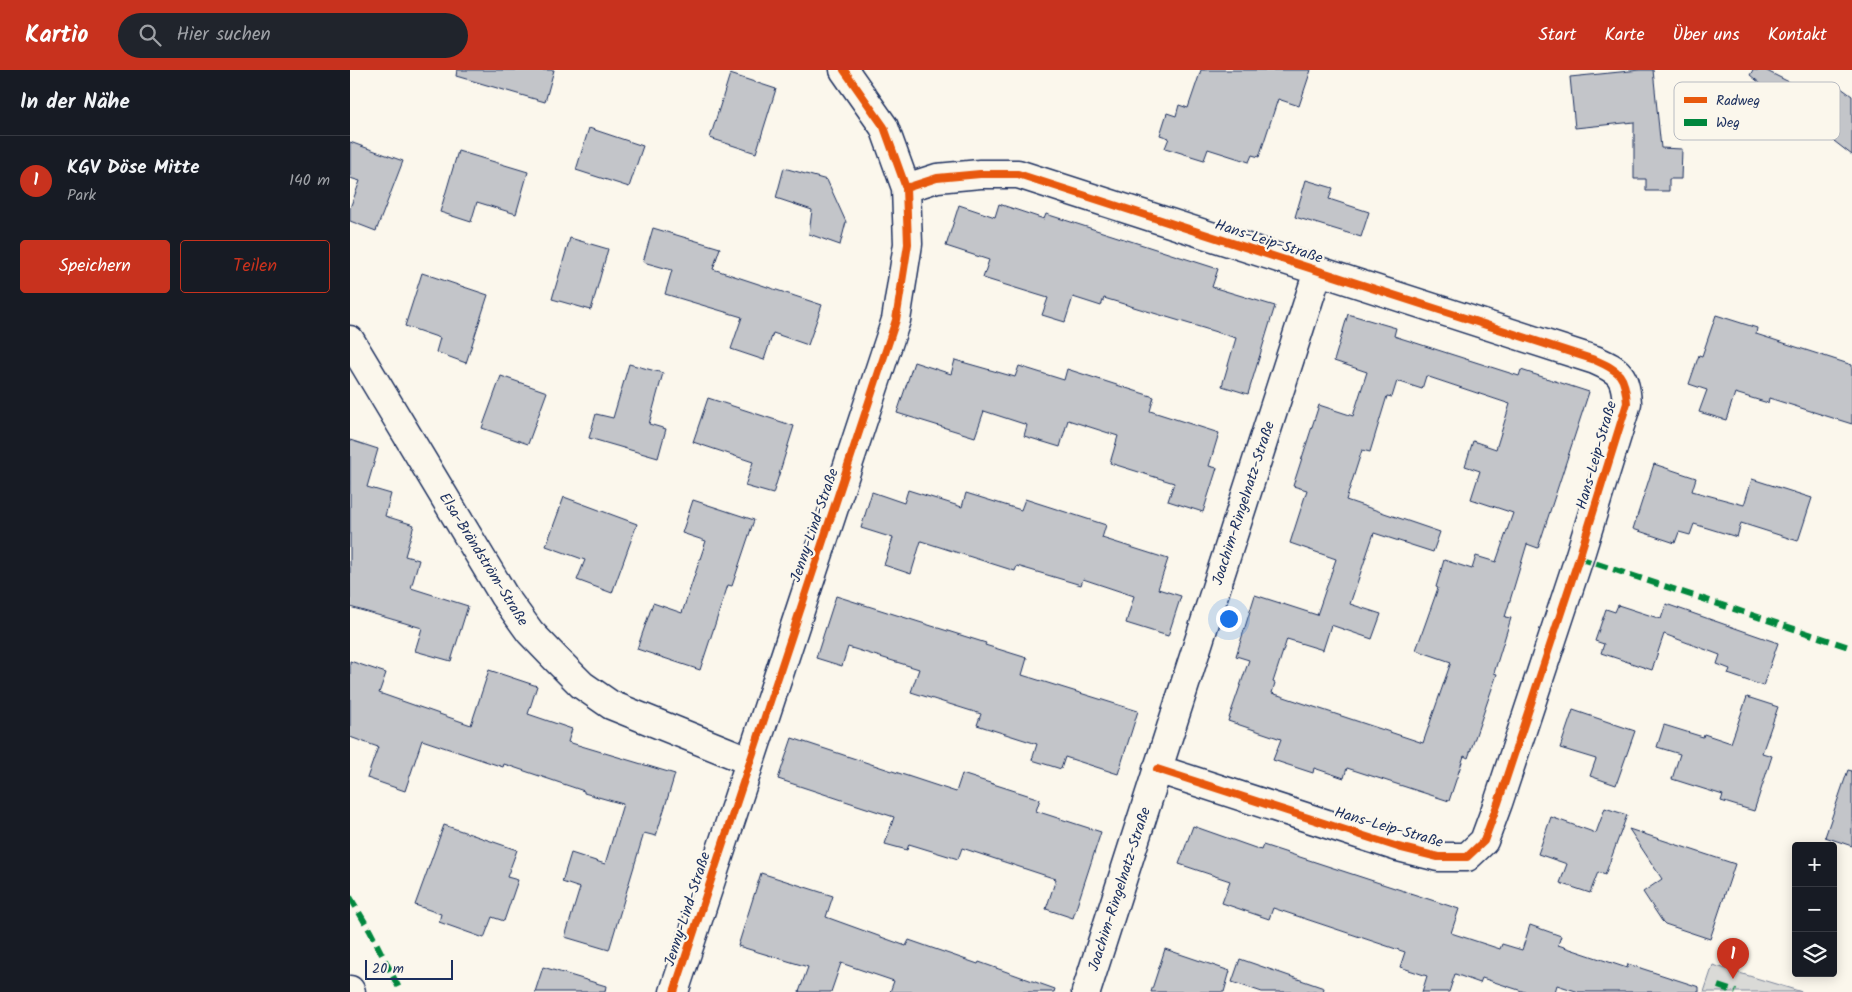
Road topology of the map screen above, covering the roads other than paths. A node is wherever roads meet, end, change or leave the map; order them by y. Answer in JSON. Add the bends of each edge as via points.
{"nodes":[{"id":1,"x":844,"y":70,"type":"edge"},
{"id":2,"x":906,"y":188,"type":"junction"},
{"id":3,"x":1318,"y":272,"type":"junction"},
{"id":4,"x":350,"y":340,"type":"edge"},
{"id":5,"x":750,"y":761,"type":"junction"},
{"id":6,"x":1157,"y":769,"type":"junction"},
{"id":7,"x":674,"y":992,"type":"edge"},
{"id":8,"x":1086,"y":992,"type":"edge"}],
"edges":[{"from":1,"to":2,"type":"street","name":"Jenny-Lind-Straße","via":[[884,128]]},
{"from":2,"to":3,"type":"street","name":"Hans-Leip-Straße","via":[[937,178],[1018,174]]},
{"from":2,"to":5,"type":"street","name":"Jenny-Lind-Straße","via":[[908,244],[896,320]]},
{"from":3,"to":6,"type":"street","name":"Joachim-Ringelnatz-Straße"},
{"from":3,"to":6,"type":"street","name":"Hans-Leip-Straße","via":[[1614,368],[1626,383],[1627,403],[1579,558],[1484,841],[1467,857],[1438,857],[1398,846]]},
{"from":4,"to":5,"type":"street","name":"Elsa-Brändström-Straße","via":[[504,596],[537,640],[582,685],[612,706]]},
{"from":5,"to":7,"type":"street","name":"Jenny-Lind-Straße"},
{"from":6,"to":8,"type":"street","name":"Joachim-Ringelnatz-Straße"}]}
